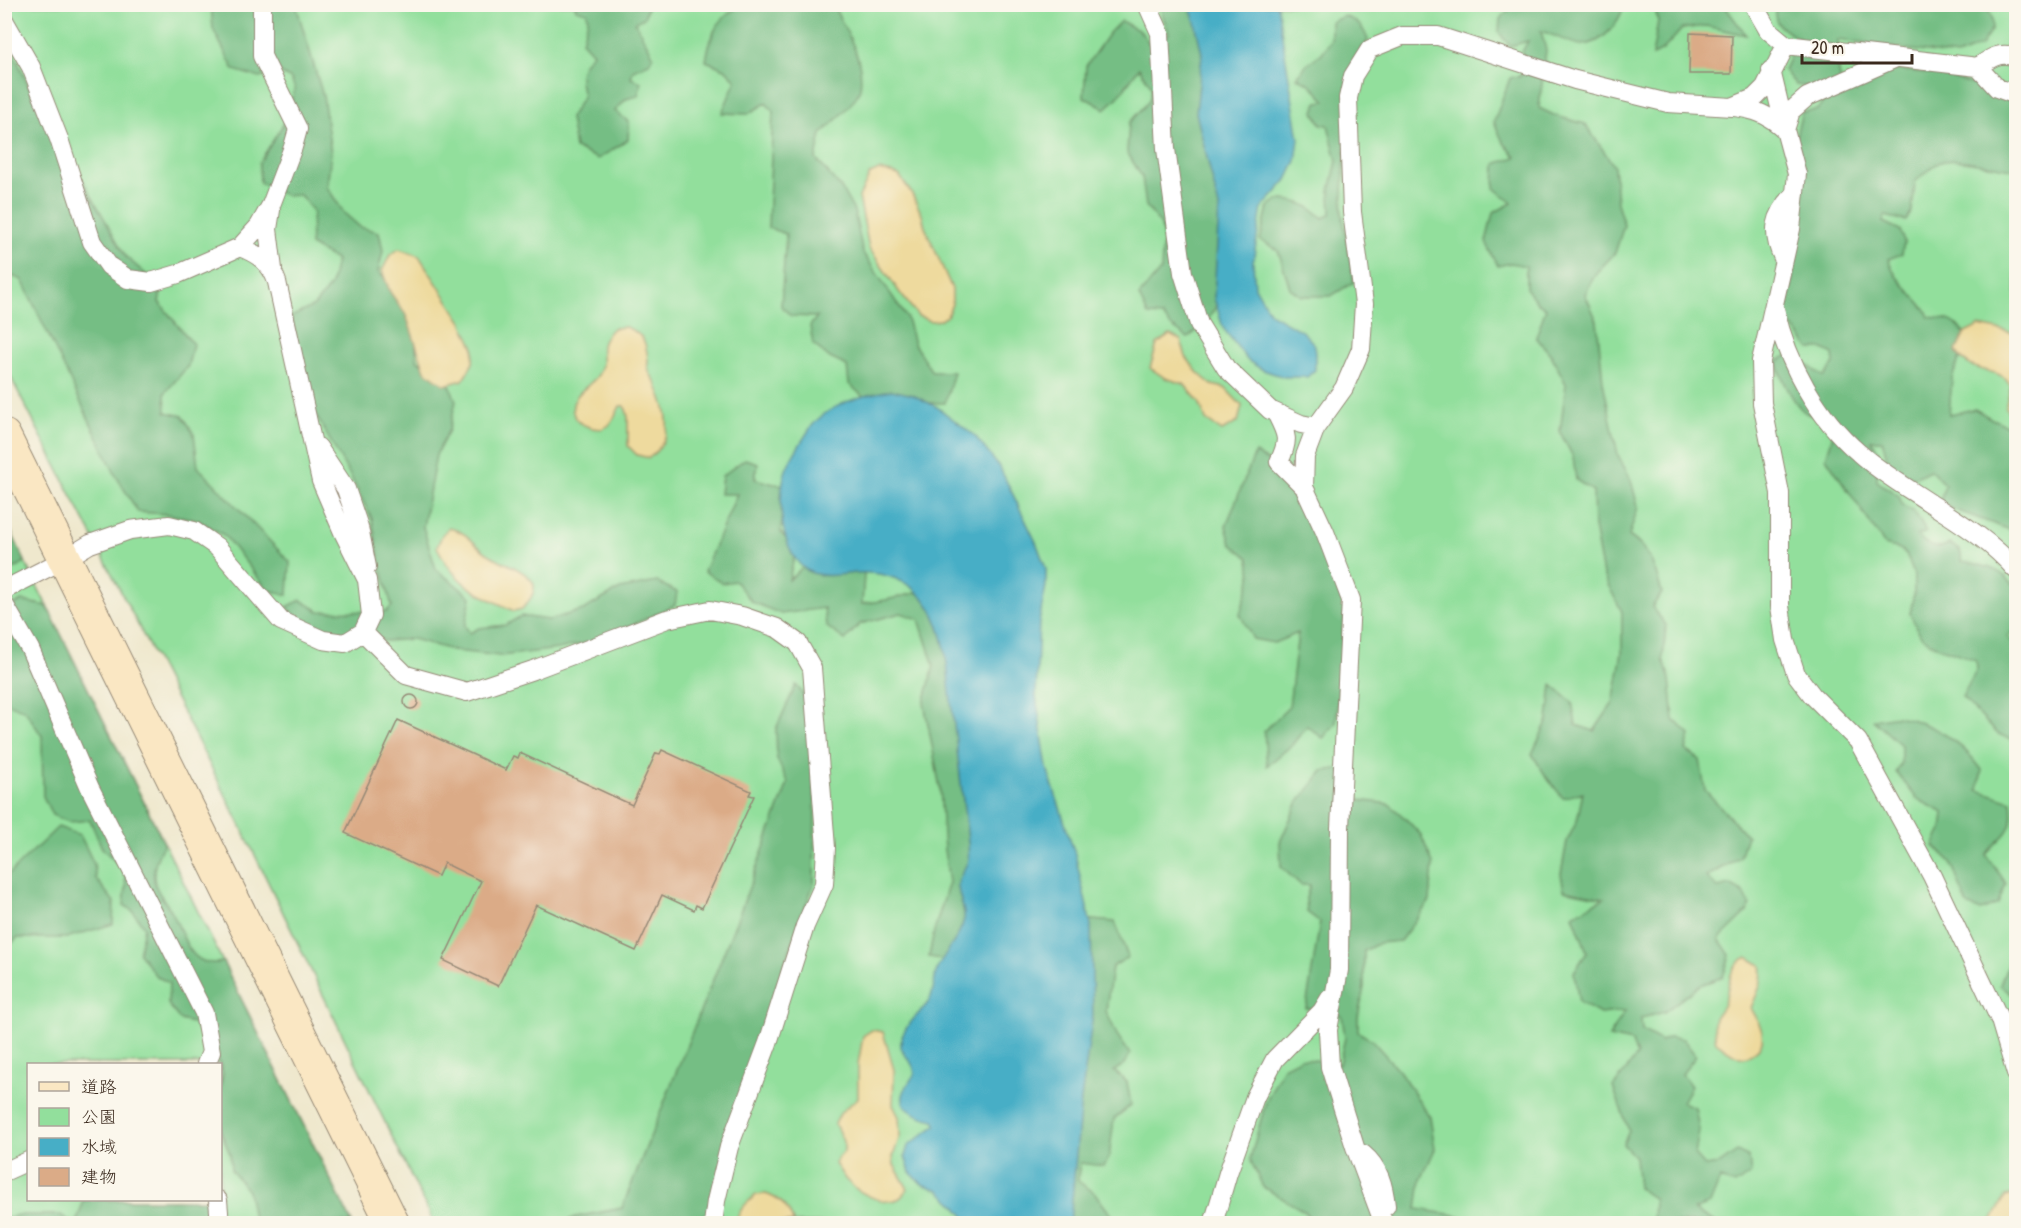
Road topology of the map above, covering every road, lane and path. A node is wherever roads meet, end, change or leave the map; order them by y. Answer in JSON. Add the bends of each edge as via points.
{"nodes":[{"id":1,"x":262,"y":4,"type":"edge"},
{"id":2,"x":271,"y":4,"type":"edge"},
{"id":3,"x":1147,"y":4,"type":"edge"},
{"id":4,"x":1753,"y":4,"type":"edge"},
{"id":5,"x":4,"y":20,"type":"edge"},
{"id":6,"x":261,"y":29,"type":"junction"},
{"id":7,"x":1768,"y":30,"type":"junction"},
{"id":8,"x":1786,"y":45,"type":"junction"},
{"id":9,"x":1896,"y":58,"type":"junction"},
{"id":10,"x":2016,"y":58,"type":"edge"},
{"id":11,"x":1978,"y":67,"type":"junction"},
{"id":12,"x":1772,"y":76,"type":"junction"},
{"id":13,"x":2016,"y":90,"type":"edge"},
{"id":14,"x":1807,"y":97,"type":"junction"},
{"id":15,"x":1779,"y":105,"type":"junction"},
{"id":16,"x":1732,"y":107,"type":"junction"},
{"id":17,"x":1785,"y":130,"type":"junction"},
{"id":18,"x":271,"y":205,"type":"junction"},
{"id":19,"x":240,"y":247,"type":"junction"},
{"id":20,"x":273,"y":269,"type":"junction"},
{"id":21,"x":1774,"y":300,"type":"junction"},
{"id":22,"x":1790,"y":356,"type":"junction"},
{"id":23,"x":1761,"y":361,"type":"junction"},
{"id":24,"x":1276,"y":413,"type":"junction"},
{"id":25,"x":1316,"y":427,"type":"junction"},
{"id":26,"x":4,"y":436,"type":"edge"},
{"id":27,"x":1304,"y":487,"type":"junction"},
{"id":28,"x":1982,"y":537,"type":"junction"},
{"id":29,"x":2016,"y":556,"type":"edge"},
{"id":30,"x":65,"y":559,"type":"junction"},
{"id":31,"x":2016,"y":570,"type":"edge"},
{"id":32,"x":4,"y":590,"type":"edge"},
{"id":33,"x":4,"y":604,"type":"edge"},
{"id":34,"x":363,"y":632,"type":"junction"},
{"id":35,"x":1335,"y":990,"type":"junction"},
{"id":36,"x":1294,"y":1040,"type":"junction"},
{"id":37,"x":1329,"y":1058,"type":"junction"},
{"id":38,"x":207,"y":1063,"type":"edge"},
{"id":39,"x":2016,"y":1074,"type":"edge"},
{"id":40,"x":27,"y":1161,"type":"edge"},
{"id":41,"x":4,"y":1172,"type":"edge"},
{"id":42,"x":218,"y":1201,"type":"edge"},
{"id":43,"x":220,"y":1224,"type":"edge"},
{"id":44,"x":393,"y":1224,"type":"edge"},
{"id":45,"x":713,"y":1224,"type":"edge"},
{"id":46,"x":1213,"y":1224,"type":"edge"},
{"id":47,"x":1384,"y":1224,"type":"edge"}],
"edges":[{"from":1,"to":6,"type":"lane"},
{"from":2,"to":6,"type":"lane"},
{"from":3,"to":24,"type":"lane","via":[[1160,33],[1166,149],[1183,273],[1199,324],[1226,368]]},
{"from":4,"to":7,"type":"lane"},
{"from":5,"to":19,"type":"lane","via":[[31,67],[92,242],[109,266],[128,279],[151,282]]},
{"from":6,"to":18,"type":"lane","via":[[262,57],[298,129]]},
{"from":7,"to":8,"type":"lane"},
{"from":7,"to":12,"type":"lane"},
{"from":8,"to":9,"type":"lane"},
{"from":8,"to":12,"type":"lane"},
{"from":9,"to":11,"type":"lane"},
{"from":9,"to":14,"type":"lane"},
{"from":10,"to":11,"type":"lane","via":[[2001,54]]},
{"from":11,"to":13,"type":"lane","via":[[1997,88],[2011,93]]},
{"from":12,"to":14,"type":"lane","via":[[1786,92]]},
{"from":12,"to":15,"type":"lane"},
{"from":12,"to":16,"type":"lane","via":[[1754,98]]},
{"from":14,"to":15,"type":"lane"},
{"from":14,"to":17,"type":"lane","via":[[1791,111]]},
{"from":15,"to":16,"type":"lane"},
{"from":15,"to":17,"type":"lane"},
{"from":16,"to":17,"type":"lane","via":[[1753,109],[1772,117]]},
{"from":16,"to":25,"type":"lane","via":[[1668,103],[1575,80],[1438,36],[1402,36],[1370,49],[1353,76],[1348,98],[1352,212],[1364,304],[1361,349],[1344,388]]},
{"from":17,"to":21,"type":"lane","via":[[1797,174],[1791,229]]},
{"from":18,"to":19,"type":"lane"},
{"from":18,"to":20,"type":"lane","via":[[268,229]]},
{"from":19,"to":20,"type":"lane"},
{"from":20,"to":34,"type":"lane","via":[[321,482],[368,580],[371,615]]},
{"from":21,"to":22,"type":"lane","via":[[1780,333]]},
{"from":21,"to":23,"type":"lane"},
{"from":22,"to":23,"type":"lane","via":[[1780,350],[1772,351]]},
{"from":22,"to":28,"type":"lane","via":[[1830,426],[1890,477]]},
{"from":23,"to":39,"type":"lane","via":[[1762,403],[1780,493],[1780,606],[1796,674],[1858,741],[1937,887],[2000,1020]]},
{"from":24,"to":25,"type":"lane"},
{"from":24,"to":27,"type":"lane","via":[[1287,435],[1279,462]]},
{"from":25,"to":27,"type":"lane","via":[[1305,456]]},
{"from":26,"to":30,"type":"street"},
{"from":27,"to":35,"type":"lane","via":[[1351,600],[1339,970]]},
{"from":28,"to":29,"type":"lane","via":[[1996,539]]},
{"from":28,"to":31,"type":"lane"},
{"from":30,"to":32,"type":"lane"},
{"from":30,"to":34,"type":"lane","via":[[90,544],[130,530],[169,525],[194,531],[217,547],[281,621],[323,640],[345,643]]},
{"from":30,"to":44,"type":"street"},
{"from":33,"to":38,"type":"lane","via":[[30,649],[90,788],[204,1013],[211,1052]]},
{"from":34,"to":45,"type":"lane","via":[[406,675],[467,692],[667,619],[710,610],[777,628],[798,643],[812,668],[826,848],[824,884],[805,926],[768,1043],[729,1147]]},
{"from":35,"to":36,"type":"lane","via":[[1322,1011]]},
{"from":35,"to":37,"type":"lane","via":[[1328,1030]]},
{"from":36,"to":37,"type":"lane","via":[[1312,1038]]},
{"from":36,"to":46,"type":"lane","via":[[1275,1059],[1255,1097]]},
{"from":37,"to":47,"type":"lane","via":[[1355,1147]]},
{"from":40,"to":41,"type":"lane"},
{"from":42,"to":43,"type":"lane"}]}
